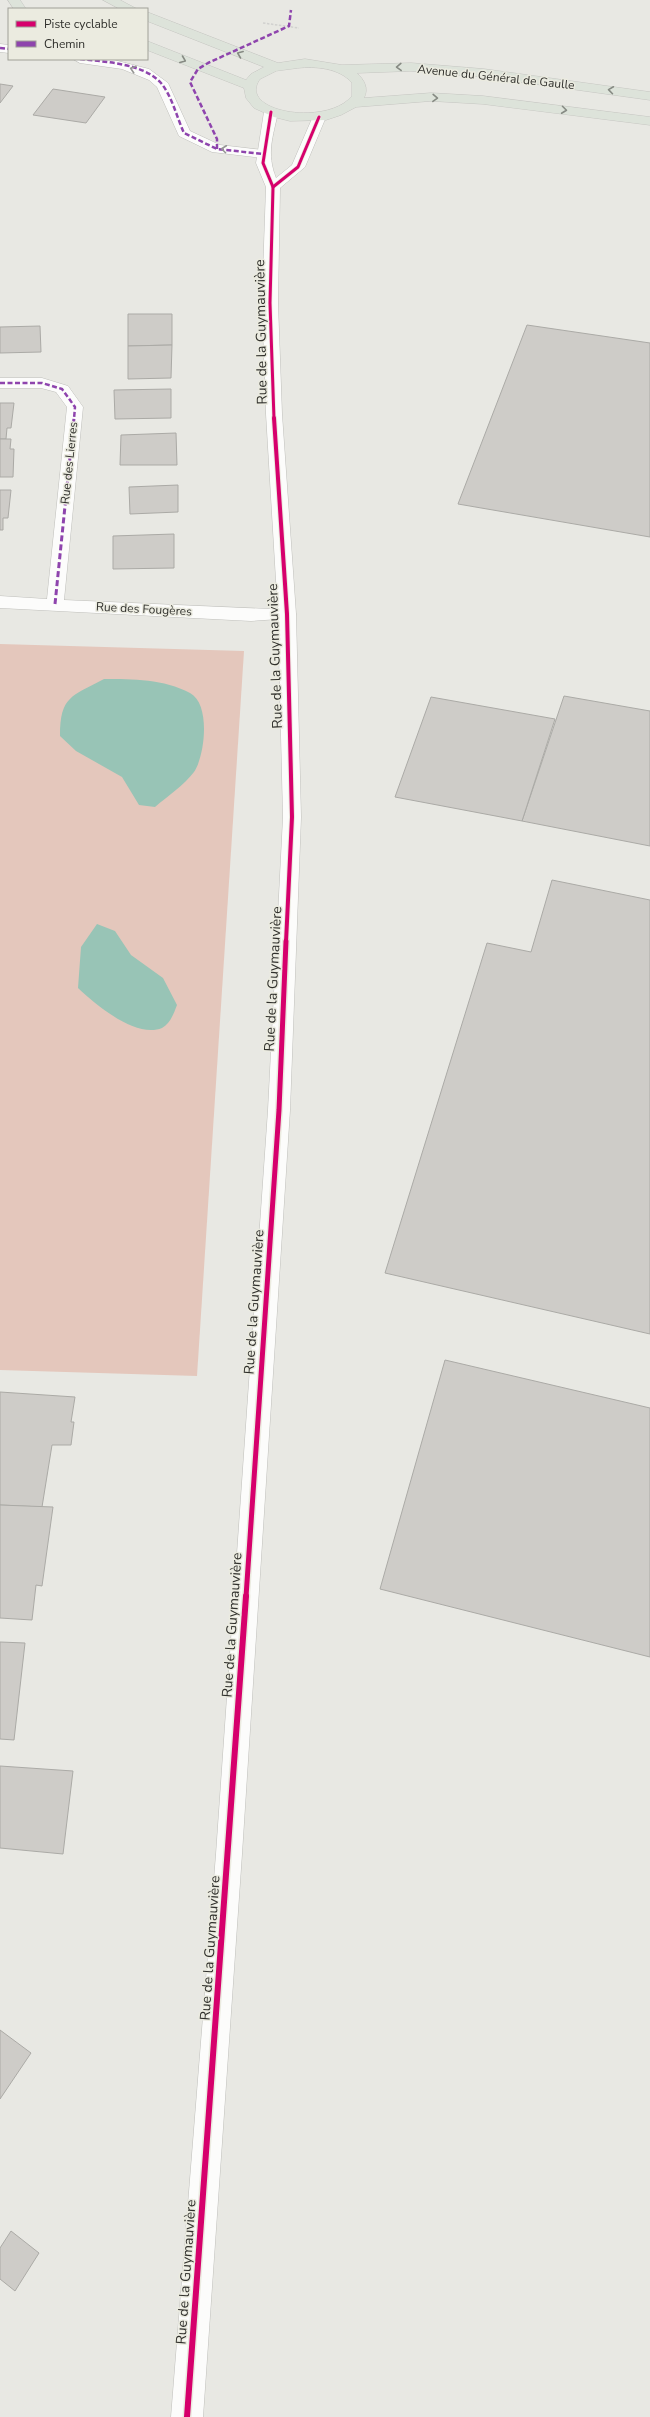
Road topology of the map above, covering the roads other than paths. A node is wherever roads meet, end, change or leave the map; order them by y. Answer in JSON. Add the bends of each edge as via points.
{"nodes":[{"id":1,"x":105,"y":0,"type":"edge"},
{"id":2,"x":109,"y":0,"type":"edge"},
{"id":3,"x":97,"y":8,"type":"edge"},
{"id":4,"x":129,"y":8,"type":"edge"},
{"id":5,"x":148,"y":16,"type":"edge"},
{"id":6,"x":148,"y":45,"type":"edge"},
{"id":7,"x":87,"y":60,"type":"edge"},
{"id":8,"x":276,"y":67,"type":"junction"},
{"id":9,"x":342,"y":69,"type":"junction"},
{"id":10,"x":250,"y":86,"type":"junction"},
{"id":11,"x":650,"y":96,"type":"edge"},
{"id":12,"x":354,"y":103,"type":"junction"},
{"id":13,"x":271,"y":112,"type":"junction"},
{"id":14,"x":319,"y":117,"type":"junction"},
{"id":15,"x":650,"y":121,"type":"edge"},
{"id":16,"x":262,"y":154,"type":"junction"},
{"id":17,"x":273,"y":187,"type":"junction"},
{"id":18,"x":0,"y":382,"type":"edge"},
{"id":19,"x":0,"y":602,"type":"edge"},
{"id":20,"x":55,"y":604,"type":"junction"},
{"id":21,"x":287,"y":614,"type":"junction"},
{"id":22,"x":187,"y":2417,"type":"edge"}],
"edges":[{"from":1,"to":3,"type":"main road"},
{"from":2,"to":4,"type":"main road"},
{"from":8,"to":5,"type":"main road","one_way":true},
{"from":6,"to":10,"type":"main road","one_way":true},
{"from":16,"to":7,"type":"street","one_way":true,"via":[[217,149],[184,133],[161,84],[147,74],[120,65]]},
{"from":8,"to":9,"type":"main road","via":[[305,63],[325,64]]},
{"from":8,"to":10,"type":"main road","via":[[256,78]]},
{"from":11,"to":9,"type":"main road","name":"Avenue du Général de Gaulle","one_way":true,"via":[[484,73],[411,67]]},
{"from":9,"to":12,"type":"main road","via":[[358,82],[359,96]]},
{"from":10,"to":13,"type":"main road","via":[[250,96],[258,105]]},
{"from":12,"to":14,"type":"main road","via":[[340,111]]},
{"from":12,"to":15,"type":"main road","name":"Avenue du Général de Gaulle","one_way":true,"via":[[431,97],[483,100]]},
{"from":13,"to":14,"type":"main road","via":[[294,117]]},
{"from":13,"to":16,"type":"street"},
{"from":14,"to":17,"type":"street","via":[[298,167]]},
{"from":16,"to":17,"type":"street"},
{"from":17,"to":21,"type":"street","name":"Rue de la Guymauvière","via":[[270,303],[274,414]]},
{"from":18,"to":20,"type":"street","name":"Rue des Lierres","via":[[42,383],[62,389],[75,407]]},
{"from":19,"to":20,"type":"street","name":"Rue des Fougères"},
{"from":20,"to":21,"type":"street","name":"Rue des Fougères","via":[[251,615]]},
{"from":21,"to":22,"type":"street","name":"Rue de la Guymauvière","via":[[292,817],[279,1110],[229,1854]]}]}
